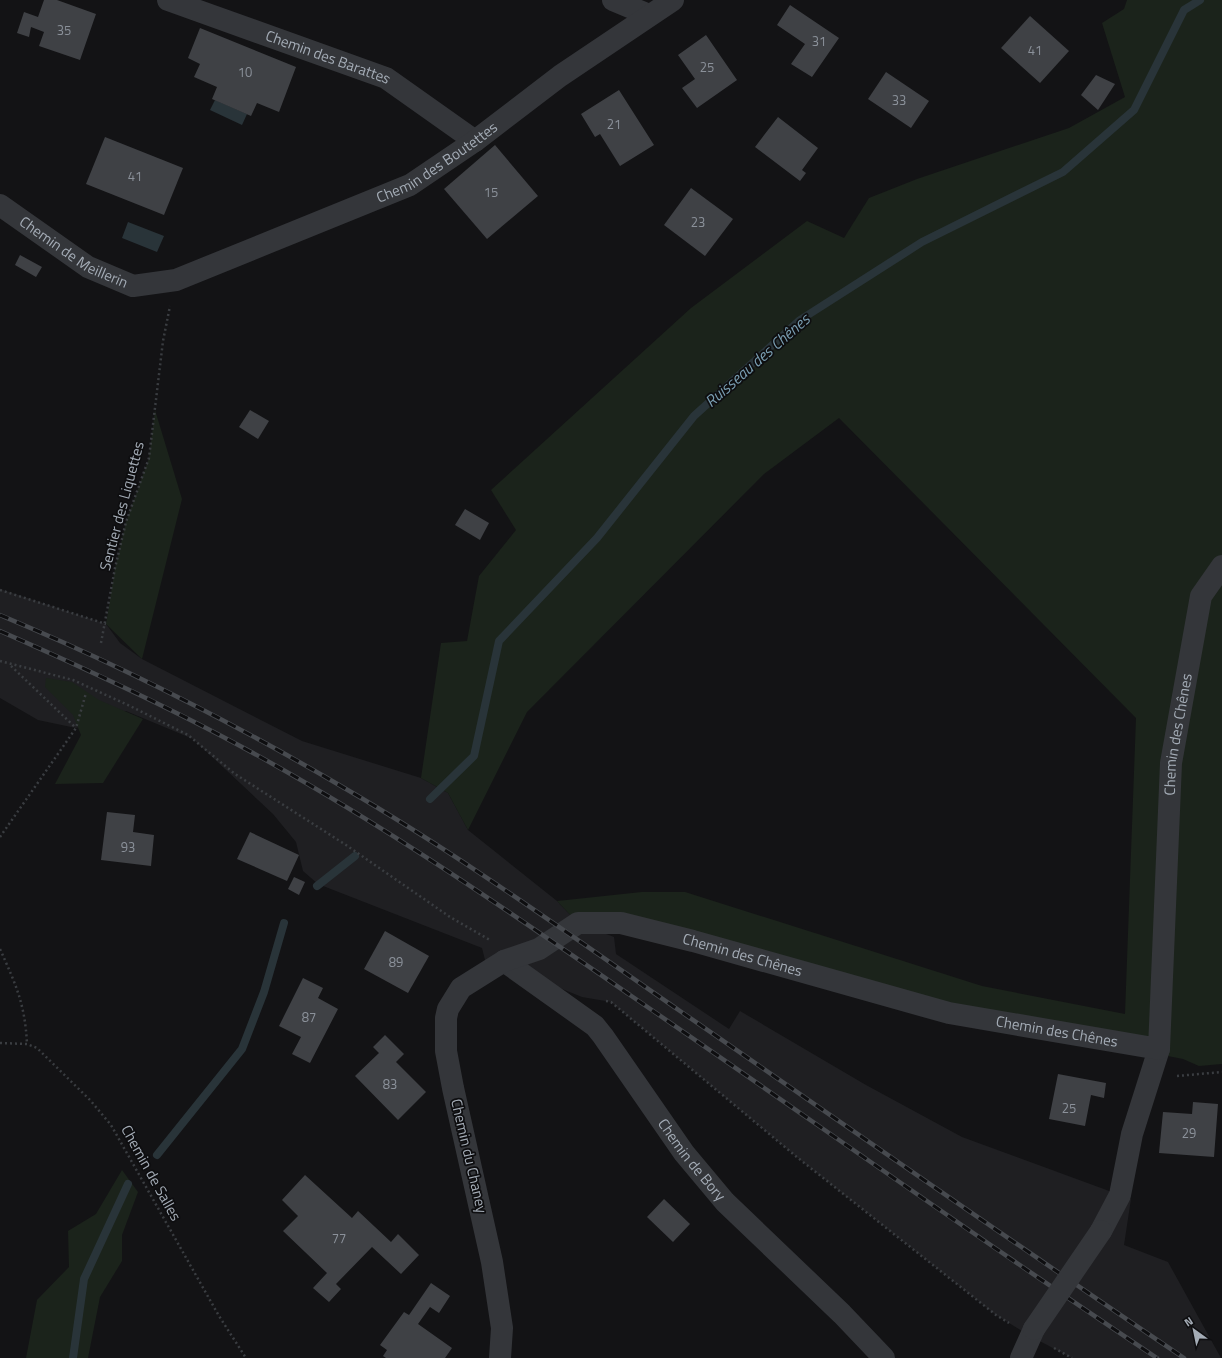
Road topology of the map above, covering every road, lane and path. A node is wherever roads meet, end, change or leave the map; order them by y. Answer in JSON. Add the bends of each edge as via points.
{"nodes":[{"id":1,"x":168,"y":0,"type":"edge"},
{"id":2,"x":613,"y":0,"type":"edge"},
{"id":3,"x":673,"y":0,"type":"edge"},
{"id":4,"x":650,"y":15,"type":"junction"},
{"id":5,"x":475,"y":141,"type":"junction"},
{"id":6,"x":0,"y":204,"type":"edge"},
{"id":7,"x":176,"y":280,"type":"junction"},
{"id":8,"x":1222,"y":566,"type":"edge"},
{"id":9,"x":0,"y":590,"type":"edge"},
{"id":10,"x":106,"y":624,"type":"junction"},
{"id":11,"x":101,"y":643,"type":"dead end"},
{"id":12,"x":0,"y":661,"type":"edge"},
{"id":13,"x":10,"y":665,"type":"junction"},
{"id":14,"x":86,"y":693,"type":"dead end"},
{"id":15,"x":76,"y":728,"type":"junction"},
{"id":16,"x":0,"y":837,"type":"edge"},
{"id":17,"x":0,"y":949,"type":"edge"},
{"id":18,"x":495,"y":960,"type":"junction"},
{"id":19,"x":604,"y":1000,"type":"dead end"},
{"id":20,"x":0,"y":1043,"type":"edge"},
{"id":21,"x":27,"y":1044,"type":"junction"},
{"id":22,"x":1156,"y":1058,"type":"junction"},
{"id":23,"x":1222,"y":1072,"type":"edge"},
{"id":24,"x":996,"y":1315,"type":"dead end"},
{"id":25,"x":246,"y":1358,"type":"edge"},
{"id":26,"x":500,"y":1358,"type":"edge"},
{"id":27,"x":884,"y":1358,"type":"edge"},
{"id":28,"x":1021,"y":1358,"type":"edge"}],
"edges":[{"from":1,"to":5,"type":"street","name":"Chemin des Barattes","via":[[386,78]]},
{"from":2,"to":4,"type":"street"},
{"from":3,"to":4,"type":"street","name":"Chemin des Boutettes"},
{"from":4,"to":5,"type":"street","name":"Chemin des Boutettes","via":[[560,76]]},
{"from":5,"to":7,"type":"street","name":"Chemin des Boutettes","via":[[410,185]]},
{"from":6,"to":7,"type":"street","name":"Chemin de Meillerin","via":[[88,267],[133,286]]},
{"from":7,"to":10,"type":"path","name":"Sentier des Liquettes","via":[[163,340],[149,458],[126,522]]},
{"from":8,"to":22,"type":"street","name":"Chemin des Chênes","via":[[1201,596],[1171,762]]},
{"from":9,"to":10,"type":"path"},
{"from":10,"to":11,"type":"path","name":"Sentier des Liquettes"},
{"from":12,"to":13,"type":"path"},
{"from":13,"to":15,"type":"path"},
{"from":13,"to":18,"type":"path","via":[[73,680],[188,735],[235,774],[346,845],[450,917],[490,940]]},
{"from":14,"to":15,"type":"path"},
{"from":15,"to":16,"type":"path"},
{"from":17,"to":21,"type":"path","via":[[19,992],[26,1020]]},
{"from":18,"to":22,"type":"street","name":"Chemin des Chênes","via":[[539,949],[578,923],[621,923],[949,1013]]},
{"from":18,"to":26,"type":"street","name":"Chemin du Chaney","via":[[461,988],[448,1009],[445,1031],[453,1088],[492,1262],[502,1328]]},
{"from":18,"to":27,"type":"street","name":"Chemin de Bory","via":[[595,1026],[684,1153],[725,1202]]},
{"from":19,"to":24,"type":"path","via":[[611,1002],[798,1158]]},
{"from":20,"to":21,"type":"path","name":"Chemin de Salles"},
{"from":21,"to":25,"type":"path","name":"Chemin de Salles","via":[[43,1053],[111,1125],[219,1316]]},
{"from":22,"to":23,"type":"path","via":[[1170,1077]]},
{"from":22,"to":28,"type":"street","bridge":true,"via":[[1132,1134],[1120,1195],[1101,1231],[1034,1329]]}]}
